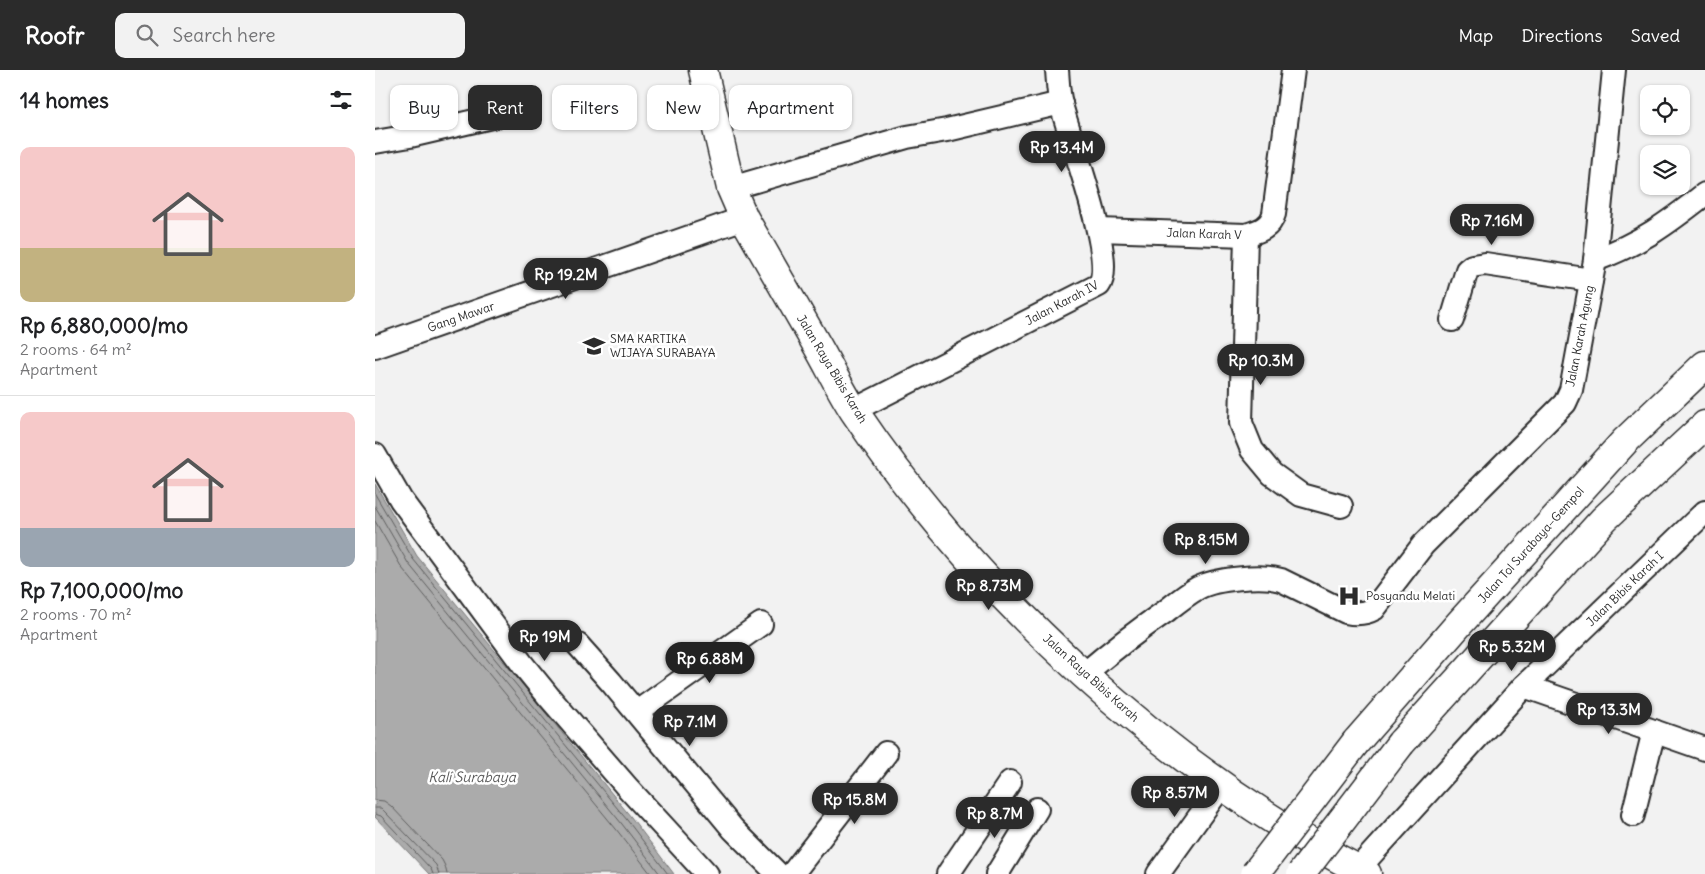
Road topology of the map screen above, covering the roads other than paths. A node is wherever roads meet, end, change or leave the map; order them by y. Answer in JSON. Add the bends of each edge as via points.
{"nodes":[{"id":1,"x":703,"y":70,"type":"edge"},
{"id":2,"x":1057,"y":70,"type":"edge"},
{"id":3,"x":1293,"y":70,"type":"edge"},
{"id":4,"x":1617,"y":74,"type":"edge"},
{"id":5,"x":1061,"y":103,"type":"junction"},
{"id":6,"x":468,"y":122,"type":"edge"},
{"id":7,"x":375,"y":142,"type":"edge"},
{"id":8,"x":731,"y":188,"type":"junction"},
{"id":9,"x":1705,"y":194,"type":"edge"},
{"id":10,"x":744,"y":218,"type":"junction"},
{"id":11,"x":1099,"y":230,"type":"junction"},
{"id":12,"x":1246,"y":235,"type":"junction"},
{"id":13,"x":1593,"y":270,"type":"junction"},
{"id":14,"x":1452,"y":320,"type":"dead end"},
{"id":15,"x":375,"y":346,"type":"edge"},
{"id":16,"x":1705,"y":365,"type":"edge"},
{"id":17,"x":853,"y":410,"type":"junction"},
{"id":18,"x":1705,"y":424,"type":"edge"},
{"id":19,"x":375,"y":455,"type":"edge"},
{"id":20,"x":1341,"y":506,"type":"dead end"},
{"id":21,"x":1705,"y":512,"type":"edge"},
{"id":22,"x":761,"y":624,"type":"dead end"},
{"id":23,"x":578,"y":645,"type":"dead end"},
{"id":24,"x":1083,"y":674,"type":"junction"},
{"id":25,"x":1524,"y":686,"type":"junction"},
{"id":26,"x":637,"y":712,"type":"junction"},
{"id":27,"x":1654,"y":731,"type":"junction"},
{"id":28,"x":1705,"y":749,"type":"edge"},
{"id":29,"x":886,"y":753,"type":"dead end"},
{"id":30,"x":1010,"y":782,"type":"dead end"},
{"id":31,"x":1222,"y":785,"type":"junction"},
{"id":32,"x":1037,"y":809,"type":"dead end"},
{"id":33,"x":1633,"y":816,"type":"dead end"},
{"id":34,"x":1363,"y":872,"type":"edge"},
{"id":35,"x":707,"y":874,"type":"edge"},
{"id":36,"x":778,"y":874,"type":"edge"},
{"id":37,"x":792,"y":874,"type":"edge"},
{"id":38,"x":948,"y":874,"type":"edge"},
{"id":39,"x":997,"y":874,"type":"edge"},
{"id":40,"x":1158,"y":874,"type":"edge"},
{"id":41,"x":1255,"y":874,"type":"edge"},
{"id":42,"x":1301,"y":874,"type":"edge"}],
"edges":[{"from":1,"to":8,"type":"main road","name":"Jalan Raya Bibis Karah"},
{"from":2,"to":5,"type":"street","name":"Jalan Karah IV"},
{"from":3,"to":12,"type":"street","name":"Jalan Karah V","via":[[1272,221]]},
{"from":4,"to":13,"type":"street","name":"Jalan Karah Agung"},
{"from":5,"to":8,"type":"street","via":[[907,137]]},
{"from":5,"to":11,"type":"street","name":"Jalan Karah IV"},
{"from":6,"to":7,"type":"street"},
{"from":8,"to":10,"type":"main road","name":"Jalan Raya Bibis Karah"},
{"from":9,"to":13,"type":"street","via":[[1643,240]]},
{"from":10,"to":15,"type":"street","name":"Gang Mawar"},
{"from":10,"to":17,"type":"main road","name":"Jalan Raya Bibis Karah"},
{"from":11,"to":12,"type":"street","name":"Jalan Karah V"},
{"from":11,"to":17,"type":"street","name":"Jalan Karah IV","via":[[1104,272],[1099,286]]},
{"from":12,"to":20,"type":"street","via":[[1241,423],[1252,450],[1272,474],[1301,495]]},
{"from":13,"to":14,"type":"street","via":[[1472,266],[1467,270]]},
{"from":13,"to":24,"type":"street","name":"Jalan Karah Agung","via":[[1571,390],[1565,403],[1423,545],[1374,608],[1356,614],[1346,612],[1273,577],[1209,584],[1192,592]]},
{"from":16,"to":41,"type":"main road","name":"Jalan Tol Surabaya–Gempol","bridge":true,"via":[[1625,441],[1459,624],[1356,742]]},
{"from":17,"to":24,"type":"main road","name":"Jalan Raya Bibis Karah","via":[[929,512],[1000,593]]},
{"from":18,"to":42,"type":"main road","bridge":true,"via":[[1605,519],[1401,743]]},
{"from":19,"to":35,"type":"street","via":[[412,516],[533,678]]},
{"from":21,"to":25,"type":"street","name":"Jalan Bibis Karah I"},
{"from":22,"to":26,"type":"street"},
{"from":23,"to":26,"type":"street"},
{"from":24,"to":31,"type":"main road","name":"Jalan Raya Bibis Karah"},
{"from":25,"to":27,"type":"street"},
{"from":25,"to":34,"type":"street","name":"Jalan Bibis Karah I"},
{"from":26,"to":36,"type":"street","via":[[733,829]]},
{"from":27,"to":28,"type":"street"},
{"from":27,"to":33,"type":"street"},
{"from":29,"to":37,"type":"street"},
{"from":30,"to":38,"type":"street"},
{"from":31,"to":34,"type":"main road","name":"Jalan Raya Bibis Karah"},
{"from":31,"to":40,"type":"street"},
{"from":32,"to":39,"type":"street"}]}
